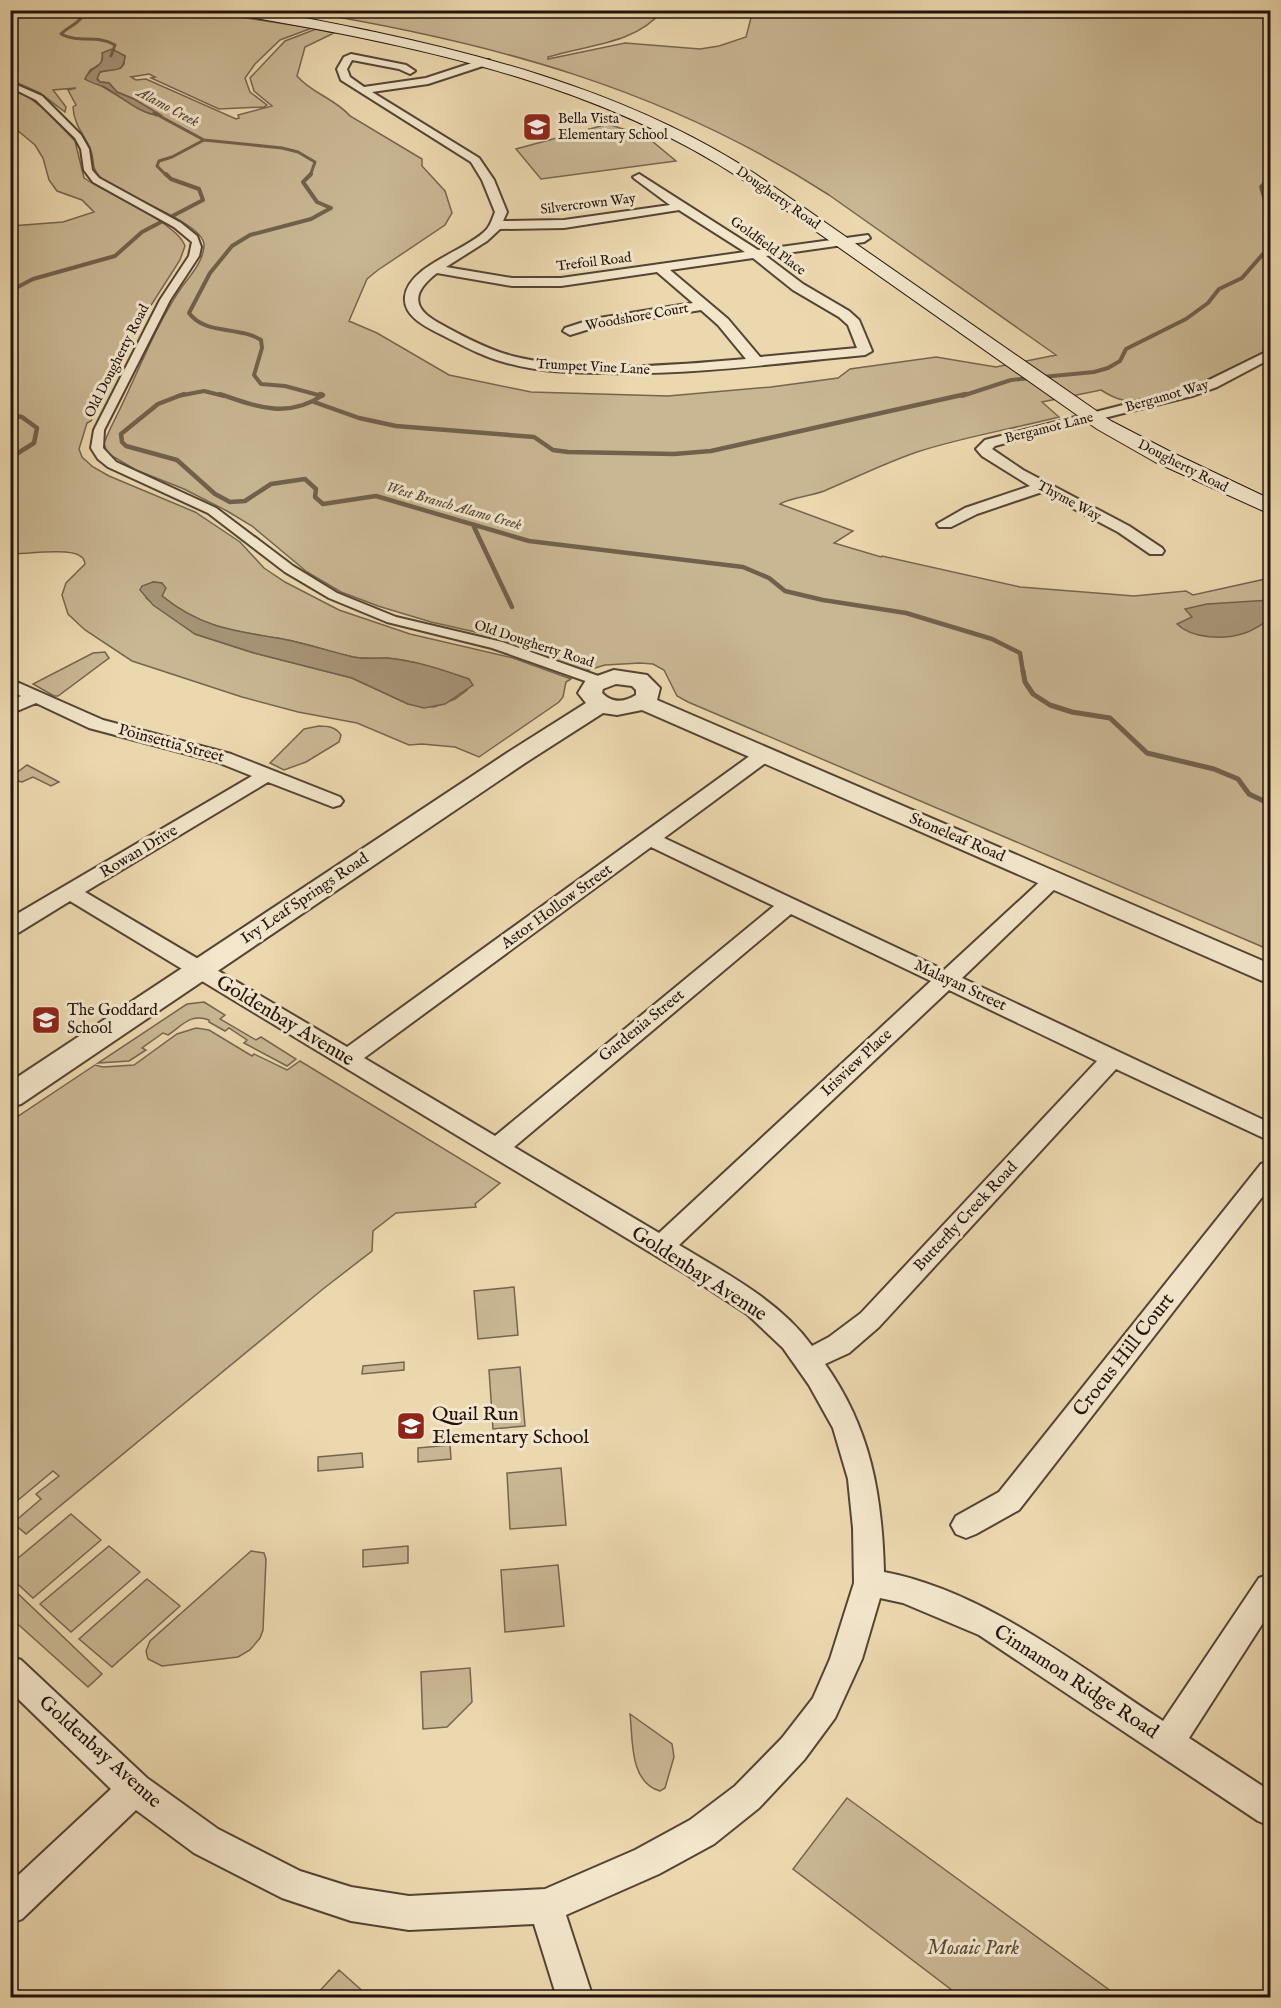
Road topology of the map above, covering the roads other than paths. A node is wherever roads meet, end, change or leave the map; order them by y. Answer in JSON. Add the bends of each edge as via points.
{"nodes":[{"id":1,"x":232,"y":10,"type":"edge"},
{"id":2,"x":276,"y":10,"type":"edge"},
{"id":3,"x":500,"y":58,"type":"junction"},
{"id":4,"x":485,"y":62,"type":"junction"},
{"id":5,"x":410,"y":71,"type":"dead end"},
{"id":6,"x":10,"y":84,"type":"edge"},
{"id":7,"x":363,"y":90,"type":"junction"},
{"id":8,"x":765,"y":168,"type":"dead end"},
{"id":9,"x":639,"y":177,"type":"dead end"},
{"id":10,"x":684,"y":206,"type":"junction"},
{"id":11,"x":496,"y":225,"type":"junction"},
{"id":12,"x":850,"y":235,"type":"junction"},
{"id":13,"x":756,"y":253,"type":"junction"},
{"id":14,"x":660,"y":268,"type":"junction"},
{"id":15,"x":435,"y":269,"type":"junction"},
{"id":16,"x":705,"y":305,"type":"junction"},
{"id":17,"x":570,"y":331,"type":"dead end"},
{"id":18,"x":865,"y":351,"type":"joint"},
{"id":19,"x":1270,"y":354,"type":"edge"},
{"id":20,"x":756,"y":362,"type":"junction"},
{"id":21,"x":1250,"y":364,"type":"junction"},
{"id":22,"x":1270,"y":371,"type":"edge"},
{"id":23,"x":1116,"y":411,"type":"junction"},
{"id":24,"x":1093,"y":417,"type":"junction"},
{"id":25,"x":984,"y":449,"type":"joint"},
{"id":26,"x":1043,"y":488,"type":"junction"},
{"id":27,"x":1270,"y":489,"type":"edge"},
{"id":28,"x":1270,"y":507,"type":"edge"},
{"id":29,"x":945,"y":524,"type":"dead end"},
{"id":30,"x":1156,"y":551,"type":"dead end"},
{"id":31,"x":10,"y":684,"type":"edge"},
{"id":32,"x":600,"y":693,"type":"junction"},
{"id":33,"x":35,"y":696,"type":"junction"},
{"id":34,"x":10,"y":709,"type":"edge"},
{"id":35,"x":765,"y":754,"type":"junction"},
{"id":36,"x":267,"y":775,"type":"junction"},
{"id":37,"x":333,"y":801,"type":"dead end"},
{"id":38,"x":650,"y":839,"type":"junction"},
{"id":39,"x":1053,"y":880,"type":"junction"},
{"id":40,"x":72,"y":893,"type":"junction"},
{"id":41,"x":789,"y":905,"type":"junction"},
{"id":42,"x":10,"y":928,"type":"edge"},
{"id":43,"x":190,"y":964,"type":"junction"},
{"id":44,"x":1270,"y":974,"type":"edge"},
{"id":45,"x":946,"y":980,"type":"junction"},
{"id":46,"x":348,"y":1058,"type":"junction"},
{"id":47,"x":1113,"y":1058,"type":"junction"},
{"id":48,"x":10,"y":1097,"type":"edge"},
{"id":49,"x":1270,"y":1133,"type":"edge"},
{"id":50,"x":496,"y":1148,"type":"junction"},
{"id":51,"x":1270,"y":1170,"type":"edge"},
{"id":52,"x":661,"y":1247,"type":"junction"},
{"id":53,"x":807,"y":1360,"type":"junction"},
{"id":54,"x":966,"y":1525,"type":"dead end"},
{"id":55,"x":869,"y":1583,"type":"junction"},
{"id":56,"x":1270,"y":1587,"type":"edge"},
{"id":57,"x":10,"y":1670,"type":"edge"},
{"id":58,"x":1167,"y":1741,"type":"junction"},
{"id":59,"x":135,"y":1789,"type":"junction"},
{"id":60,"x":1270,"y":1810,"type":"edge"},
{"id":61,"x":546,"y":1906,"type":"junction"},
{"id":62,"x":10,"y":1907,"type":"edge"},
{"id":63,"x":575,"y":1998,"type":"edge"}],
"edges":[{"from":1,"to":4,"type":"main road","name":"Dougherty Road","via":[[393,39]]},
{"from":2,"to":3,"type":"main road","name":"Dougherty Road","via":[[389,31]]},
{"from":3,"to":4,"type":"street"},
{"from":3,"to":8,"type":"main road","name":"Dougherty Road","via":[[638,105],[708,136]]},
{"from":4,"to":7,"type":"street","via":[[437,79]]},
{"from":4,"to":12,"type":"main road","name":"Dougherty Road","via":[[589,96],[681,137]]},
{"from":5,"to":7,"type":"street","via":[[351,57],[343,65],[342,74]]},
{"from":6,"to":32,"type":"street","name":"Old Dougherty Road","via":[[39,98],[78,137],[85,149],[88,171],[96,180],[194,237],[197,250],[165,300],[99,430],[96,444],[102,456],[129,474],[223,517],[290,571],[340,599],[415,626],[520,652]]},
{"from":7,"to":11,"type":"street","via":[[476,160],[501,212]]},
{"from":9,"to":10,"type":"street","name":"Goldfield Place"},
{"from":10,"to":11,"type":"street","name":"Silvercrown Way","via":[[564,224]]},
{"from":10,"to":13,"type":"street","name":"Goldfield Place"},
{"from":11,"to":15,"type":"street","name":"Trumpet Vine Lane"},
{"from":12,"to":13,"type":"street","name":"Trefoil Road"},
{"from":12,"to":23,"type":"main road","name":"Dougherty Road"},
{"from":12,"to":24,"type":"main road","name":"Dougherty Road","via":[[1015,363]]},
{"from":13,"to":14,"type":"street","name":"Trefoil Road"},
{"from":13,"to":18,"type":"street","name":"Goldfield Place","via":[[798,287],[844,314],[854,323]]},
{"from":14,"to":15,"type":"street","name":"Trefoil Road","via":[[537,283]]},
{"from":14,"to":16,"type":"street"},
{"from":15,"to":20,"type":"street","name":"Trumpet Vine Lane","via":[[412,290],[411,298],[421,317],[469,344],[509,359],[618,370]]},
{"from":16,"to":17,"type":"street","name":"Woodshore Court","via":[[593,323]]},
{"from":16,"to":20,"type":"street"},
{"from":18,"to":20,"type":"street","name":"Trumpet Vine Lane"},
{"from":19,"to":21,"type":"street","name":"Bergamot Way"},
{"from":21,"to":22,"type":"street"},
{"from":21,"to":23,"type":"street","name":"Bergamot Way","via":[[1187,393]]},
{"from":23,"to":24,"type":"street","name":"Bergamot Lane"},
{"from":23,"to":27,"type":"main road","name":"Dougherty Road","via":[[1194,455]]},
{"from":24,"to":25,"type":"street","name":"Bergamot Lane","via":[[990,443]]},
{"from":24,"to":28,"type":"main road","name":"Dougherty Road","via":[[1163,457]]},
{"from":25,"to":26,"type":"street","name":"Thyme Way"},
{"from":26,"to":29,"type":"street"},
{"from":26,"to":30,"type":"street","name":"Thyme Way","via":[[1139,537]]},
{"from":31,"to":33,"type":"street","name":"Poinsettia Street"},
{"from":32,"to":35,"type":"street","name":"Stoneleaf Road","via":[[623,677],[639,680],[649,693],[643,702]]},
{"from":32,"to":43,"type":"street","name":"Ivy Leaf Springs Road"},
{"from":33,"to":34,"type":"street"},
{"from":33,"to":36,"type":"street","name":"Poinsettia Street","via":[[96,724],[224,758]]},
{"from":35,"to":38,"type":"street","name":"Astor Hollow Street"},
{"from":35,"to":39,"type":"street","name":"Stoneleaf Road"},
{"from":36,"to":37,"type":"street","name":"Poinsettia Street"},
{"from":36,"to":40,"type":"street","name":"Rowan Drive"},
{"from":38,"to":41,"type":"street","name":"Malayan Street"},
{"from":38,"to":46,"type":"street","name":"Astor Hollow Street"},
{"from":39,"to":44,"type":"street","name":"Stoneleaf Road"},
{"from":39,"to":45,"type":"street","name":"Irisview Place"},
{"from":40,"to":42,"type":"street","name":"Rowan Drive"},
{"from":40,"to":43,"type":"street","name":"Goldenbay Avenue"},
{"from":41,"to":45,"type":"street","name":"Malayan Street"},
{"from":41,"to":50,"type":"street","name":"Gardenia Street"},
{"from":43,"to":46,"type":"street","name":"Goldenbay Avenue"},
{"from":43,"to":48,"type":"street","name":"Ivy Leaf Springs Road"},
{"from":45,"to":47,"type":"street","name":"Malayan Street"},
{"from":45,"to":52,"type":"street","name":"Irisview Place"},
{"from":46,"to":50,"type":"street","name":"Goldenbay Avenue"},
{"from":47,"to":49,"type":"street","name":"Malayan Street"},
{"from":47,"to":53,"type":"street","name":"Butterfly Creek Road","via":[[870,1320],[839,1345]]},
{"from":50,"to":52,"type":"street","name":"Goldenbay Avenue"},
{"from":51,"to":54,"type":"street","name":"Crocus Hill Court","via":[[1009,1501]]},
{"from":52,"to":53,"type":"street","name":"Goldenbay Avenue","via":[[756,1307],[793,1340]]},
{"from":53,"to":55,"type":"street","name":"Goldenbay Avenue","via":[[847,1427],[862,1479]]},
{"from":55,"to":58,"type":"street","name":"Cinnamon Ridge Road","via":[[906,1590],[990,1625]]},
{"from":55,"to":61,"type":"street","name":"Goldenbay Avenue","via":[[846,1659],[824,1708],[793,1749],[747,1797],[702,1832],[647,1862]]},
{"from":56,"to":58,"type":"street"},
{"from":57,"to":59,"type":"street","name":"Goldenbay Avenue"},
{"from":58,"to":60,"type":"street","name":"Cinnamon Ridge Road"},
{"from":59,"to":61,"type":"street","name":"Goldenbay Avenue","via":[[206,1841],[294,1886],[351,1904],[409,1913]]},
{"from":59,"to":62,"type":"street"},
{"from":61,"to":63,"type":"street"}]}
